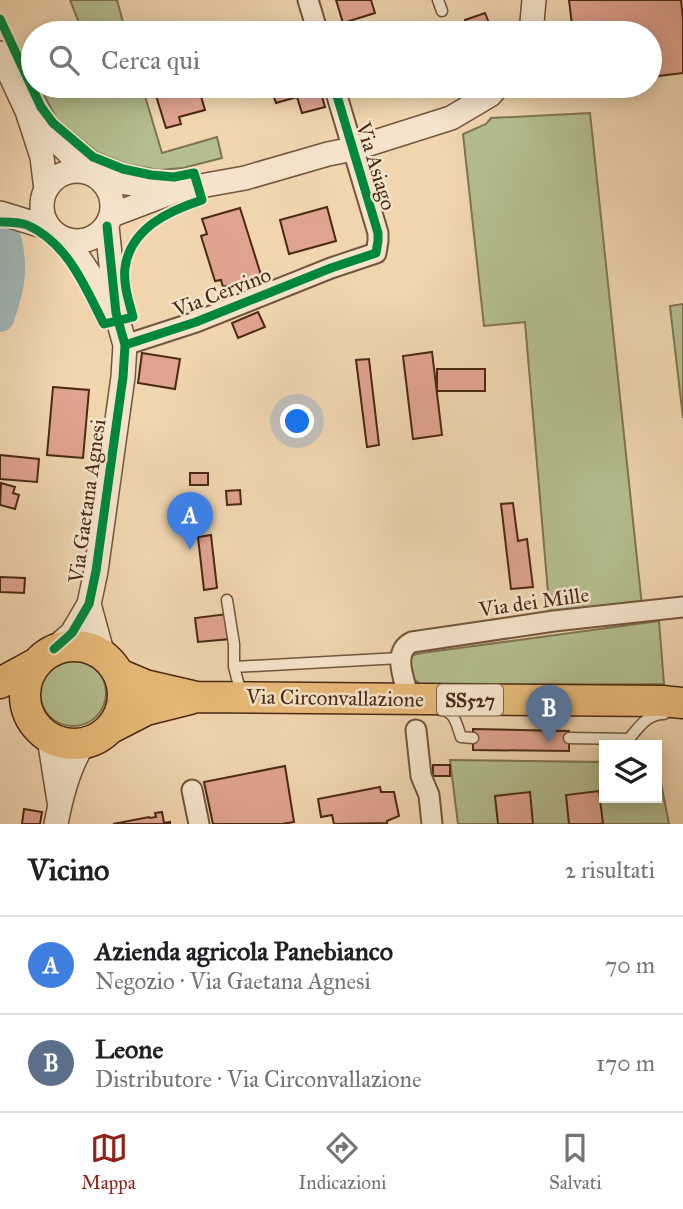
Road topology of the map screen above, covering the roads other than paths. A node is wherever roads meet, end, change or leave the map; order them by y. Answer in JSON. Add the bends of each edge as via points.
{"nodes":[{"id":1,"x":308,"y":0,"type":"edge"},
{"id":2,"x":438,"y":0,"type":"edge"},
{"id":3,"x":534,"y":0,"type":"edge"},
{"id":4,"x":442,"y":11,"type":"dead end"},
{"id":5,"x":314,"y":21,"type":"edge"},
{"id":6,"x":532,"y":21,"type":"edge"},
{"id":7,"x":0,"y":53,"type":"edge"},
{"id":8,"x":338,"y":98,"type":"edge"},
{"id":9,"x":484,"y":98,"type":"edge"},
{"id":10,"x":27,"y":111,"type":"junction"},
{"id":11,"x":353,"y":149,"type":"junction"},
{"id":12,"x":94,"y":176,"type":"junction"},
{"id":13,"x":178,"y":190,"type":"junction"},
{"id":14,"x":44,"y":196,"type":"junction"},
{"id":15,"x":6,"y":212,"type":"edge"},
{"id":16,"x":109,"y":221,"type":"junction"},
{"id":17,"x":58,"y":234,"type":"junction"},
{"id":18,"x":331,"y":268,"type":"joint"},
{"id":19,"x":116,"y":313,"type":"junction"},
{"id":20,"x":125,"y":345,"type":"junction"},
{"id":21,"x":227,"y":600,"type":"dead end"},
{"id":22,"x":89,"y":604,"type":"junction"},
{"id":23,"x":683,"y":607,"type":"edge"},
{"id":24,"x":45,"y":657,"type":"junction"},
{"id":25,"x":400,"y":658,"type":"junction"},
{"id":26,"x":111,"y":665,"type":"junction"},
{"id":27,"x":234,"y":667,"type":"junction"},
{"id":28,"x":0,"y":683,"type":"edge"},
{"id":29,"x":197,"y":697,"type":"junction"},
{"id":30,"x":242,"y":697,"type":"junction"},
{"id":31,"x":416,"y":706,"type":"junction"},
{"id":32,"x":0,"y":707,"type":"edge"},
{"id":33,"x":677,"y":709,"type":"edge"},
{"id":34,"x":111,"y":727,"type":"junction"},
{"id":35,"x":40,"y":728,"type":"junction"},
{"id":36,"x":416,"y":730,"type":"dead end"},
{"id":37,"x":473,"y":738,"type":"dead end"},
{"id":38,"x":569,"y":738,"type":"dead end"},
{"id":39,"x":84,"y":743,"type":"junction"},
{"id":40,"x":192,"y":790,"type":"dead end"},
{"id":41,"x":58,"y":814,"type":"edge"},
{"id":42,"x":199,"y":824,"type":"edge"},
{"id":43,"x":432,"y":824,"type":"edge"}],
"edges":[{"from":1,"to":5,"type":"street"},
{"from":2,"to":4,"type":"lane"},
{"from":3,"to":6,"type":"street"},
{"from":7,"to":10,"type":"street"},
{"from":8,"to":11,"type":"street","name":"Via Asiago"},
{"from":9,"to":11,"type":"street","via":[[452,118]]},
{"from":10,"to":12,"type":"street"},
{"from":10,"to":14,"type":"street","via":[[42,157]]},
{"from":11,"to":13,"type":"street","via":[[245,178]]},
{"from":11,"to":18,"type":"street","name":"Via Asiago","via":[[378,233],[376,253]]},
{"from":12,"to":13,"type":"street"},
{"from":12,"to":14,"type":"street","via":[[80,171],[62,175]]},
{"from":12,"to":16,"type":"street","via":[[108,189],[113,202]]},
{"from":13,"to":16,"type":"street"},
{"from":14,"to":15,"type":"street"},
{"from":14,"to":17,"type":"street","via":[[43,216]]},
{"from":15,"to":17,"type":"street"},
{"from":16,"to":17,"type":"street","via":[[93,238],[76,242]]},
{"from":16,"to":19,"type":"street"},
{"from":17,"to":19,"type":"street"},
{"from":18,"to":20,"type":"street","name":"Via Cervino"},
{"from":19,"to":20,"type":"street","name":"Via Gaetana Agnesi"},
{"from":20,"to":22,"type":"street","name":"Via Gaetana Agnesi"},
{"from":21,"to":27,"type":"lane"},
{"from":22,"to":24,"type":"street","name":"Via Gaetana Agnesi","via":[[72,633]]},
{"from":22,"to":26,"type":"street","name":"Via Gaetana Agnesi"},
{"from":23,"to":25,"type":"street","name":"Via dei Mille","via":[[412,642]]},
{"from":24,"to":26,"type":"main road","number":"SS527","via":[[70,645],[86,647]]},
{"from":24,"to":28,"type":"main road","number":"SS527"},
{"from":24,"to":35,"type":"main road","via":[[29,672],[24,691],[26,710]]},
{"from":25,"to":27,"type":"lane"},
{"from":25,"to":31,"type":"street"},
{"from":26,"to":29,"type":"main road","name":"Via Circonvallazione","number":"SS527","via":[[145,685]]},
{"from":26,"to":34,"type":"main road","via":[[123,688],[123,702]]},
{"from":27,"to":30,"type":"lane"},
{"from":29,"to":30,"type":"main road","name":"Via Circonvallazione","number":"SS527"},
{"from":29,"to":34,"type":"main road","name":"Via Circonvallazione","number":"SS527","via":[[146,710]]},
{"from":30,"to":31,"type":"main road","name":"Via Circonvallazione","number":"SS527"},
{"from":31,"to":33,"type":"main road","name":"Via Circonvallazione","number":"SS527","via":[[662,701]]},
{"from":31,"to":37,"type":"lane","via":[[446,710],[453,715],[461,737]]},
{"from":32,"to":35,"type":"main road"},
{"from":33,"to":38,"type":"lane","via":[[647,718],[629,738]]},
{"from":34,"to":39,"type":"main road","number":"SS527"},
{"from":35,"to":39,"type":"main road","via":[[66,744]]},
{"from":35,"to":41,"type":"street"},
{"from":36,"to":43,"type":"street"},
{"from":39,"to":41,"type":"street"},
{"from":40,"to":42,"type":"street"}]}
